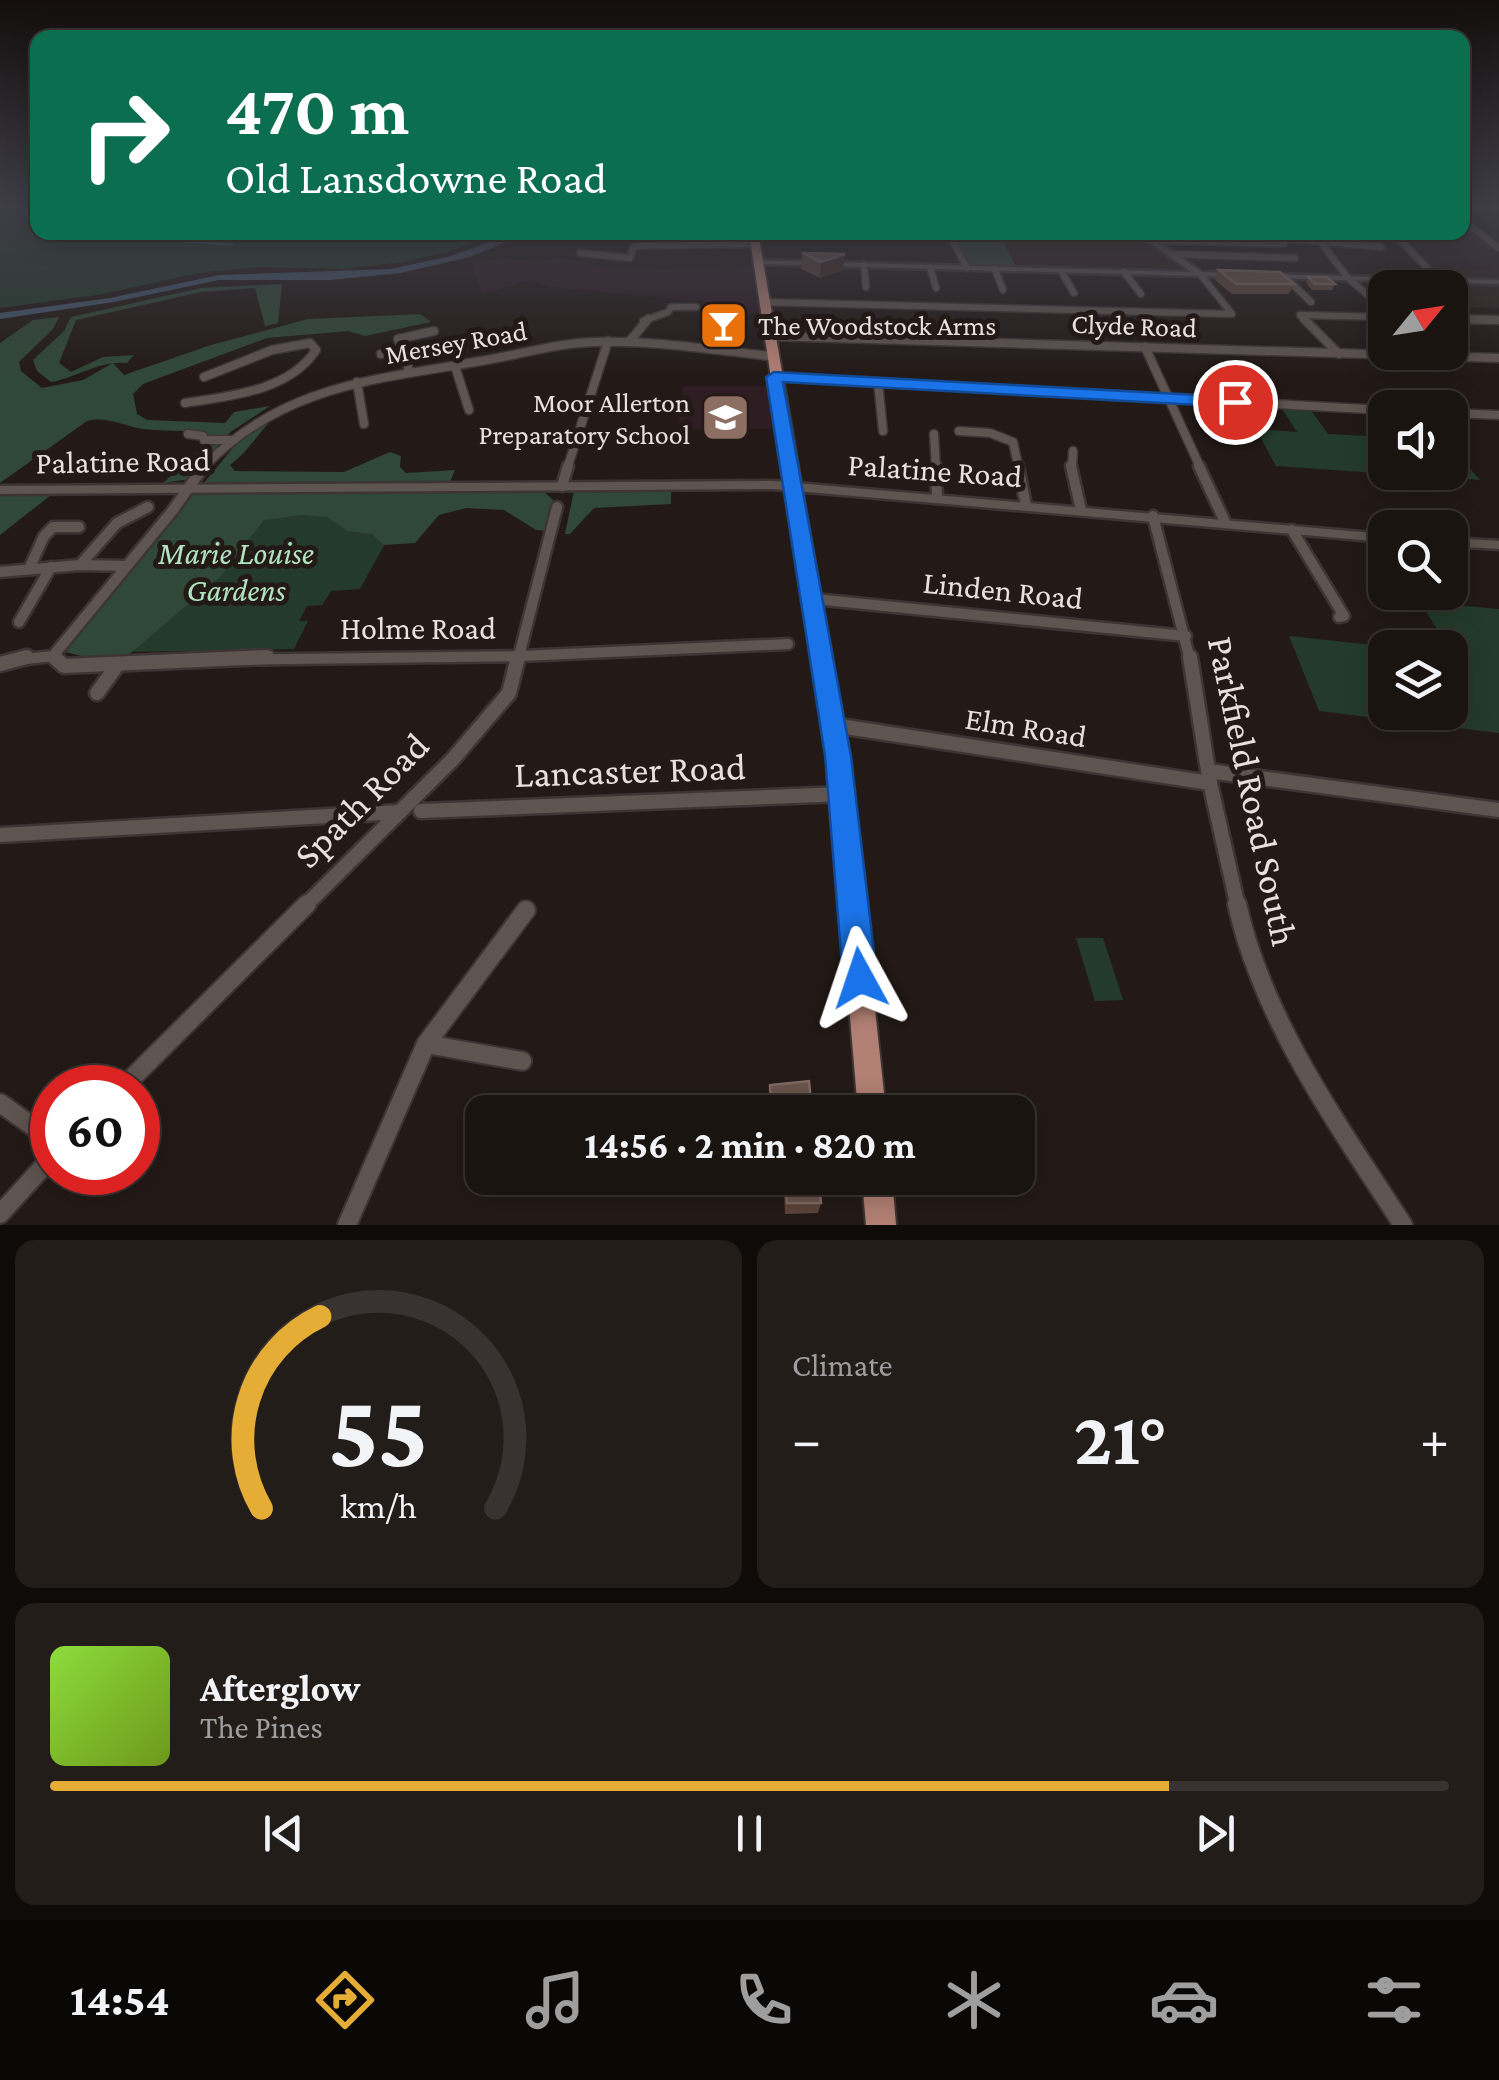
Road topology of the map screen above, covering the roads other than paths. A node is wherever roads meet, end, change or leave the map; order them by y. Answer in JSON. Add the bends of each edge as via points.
{"nodes":[{"id":1,"x":757,"y":263,"type":"edge"},
{"id":2,"x":799,"y":263,"type":"edge"},
{"id":3,"x":964,"y":263,"type":"edge"},
{"id":4,"x":1184,"y":263,"type":"edge"},
{"id":5,"x":1251,"y":263,"type":"edge"},
{"id":6,"x":1337,"y":263,"type":"edge"},
{"id":7,"x":864,"y":265,"type":"junction"},
{"id":8,"x":930,"y":267,"type":"junction"},
{"id":9,"x":967,"y":268,"type":"junction"},
{"id":10,"x":996,"y":269,"type":"junction"},
{"id":11,"x":1061,"y":270,"type":"junction"},
{"id":12,"x":1124,"y":272,"type":"junction"},
{"id":13,"x":1253,"y":272,"type":"junction"},
{"id":14,"x":1200,"y":274,"type":"junction"},
{"id":15,"x":1285,"y":277,"type":"junction"},
{"id":16,"x":1348,"y":278,"type":"junction"},
{"id":17,"x":1368,"y":279,"type":"edge"},
{"id":18,"x":1468,"y":281,"type":"edge"},
{"id":19,"x":1499,"y":282,"type":"edge"},
{"id":20,"x":866,"y":287,"type":"dead end"},
{"id":21,"x":936,"y":288,"type":"dead end"},
{"id":22,"x":1003,"y":290,"type":"dead end"},
{"id":23,"x":1074,"y":293,"type":"dead end"},
{"id":24,"x":1142,"y":294,"type":"dead end"},
{"id":25,"x":1368,"y":295,"type":"edge"},
{"id":26,"x":762,"y":302,"type":"junction"},
{"id":27,"x":1311,"y":302,"type":"dead end"},
{"id":28,"x":696,"y":307,"type":"dead end"},
{"id":29,"x":1368,"y":317,"type":"edge"},
{"id":30,"x":1468,"y":319,"type":"edge"},
{"id":31,"x":1499,"y":320,"type":"edge"},
{"id":32,"x":434,"y":331,"type":"dead end"},
{"id":33,"x":768,"y":336,"type":"junction"},
{"id":34,"x":608,"y":341,"type":"junction"},
{"id":35,"x":629,"y":342,"type":"junction"},
{"id":36,"x":1144,"y":348,"type":"junction"},
{"id":37,"x":404,"y":349,"type":"junction"},
{"id":38,"x":381,"y":354,"type":"dead end"},
{"id":39,"x":1340,"y":354,"type":"junction"},
{"id":40,"x":770,"y":356,"type":"junction"},
{"id":41,"x":1499,"y":358,"type":"edge"},
{"id":42,"x":456,"y":366,"type":"junction"},
{"id":43,"x":410,"y":373,"type":"junction"},
{"id":44,"x":204,"y":377,"type":"dead end"},
{"id":45,"x":774,"y":377,"type":"junction"},
{"id":46,"x":357,"y":382,"type":"junction"},
{"id":47,"x":878,"y":382,"type":"junction"},
{"id":48,"x":267,"y":384,"type":"junction"},
{"id":49,"x":1168,"y":399,"type":"junction"},
{"id":50,"x":291,"y":400,"type":"junction"},
{"id":51,"x":185,"y":403,"type":"dead end"},
{"id":52,"x":1368,"y":409,"type":"edge"},
{"id":53,"x":469,"y":410,"type":"dead end"},
{"id":54,"x":1468,"y":414,"type":"edge"},
{"id":55,"x":1499,"y":416,"type":"edge"},
{"id":56,"x":364,"y":424,"type":"dead end"},
{"id":57,"x":883,"y":431,"type":"dead end"},
{"id":58,"x":959,"y":431,"type":"dead end"},
{"id":59,"x":188,"y":434,"type":"dead end"},
{"id":60,"x":934,"y":434,"type":"dead end"},
{"id":61,"x":230,"y":440,"type":"junction"},
{"id":62,"x":1073,"y":451,"type":"dead end"},
{"id":63,"x":562,"y":486,"type":"junction"},
{"id":64,"x":792,"y":487,"type":"junction"},
{"id":65,"x":185,"y":488,"type":"junction"},
{"id":66,"x":0,"y":490,"type":"edge"},
{"id":67,"x":937,"y":498,"type":"junction"},
{"id":68,"x":1026,"y":505,"type":"junction"},
{"id":69,"x":148,"y":507,"type":"dead end"},
{"id":70,"x":557,"y":507,"type":"dead end"},
{"id":71,"x":1081,"y":510,"type":"junction"},
{"id":72,"x":1152,"y":516,"type":"junction"},
{"id":73,"x":1225,"y":522,"type":"junction"},
{"id":74,"x":79,"y":526,"type":"dead end"},
{"id":75,"x":1292,"y":530,"type":"junction"},
{"id":76,"x":1368,"y":537,"type":"edge"},
{"id":77,"x":1468,"y":543,"type":"edge"},
{"id":78,"x":1499,"y":545,"type":"edge"},
{"id":79,"x":80,"y":565,"type":"junction"},
{"id":80,"x":126,"y":566,"type":"junction"},
{"id":81,"x":51,"y":567,"type":"junction"},
{"id":82,"x":28,"y":569,"type":"junction"},
{"id":83,"x":0,"y":572,"type":"edge"},
{"id":84,"x":814,"y":598,"type":"junction"},
{"id":85,"x":1339,"y":617,"type":"dead end"},
{"id":86,"x":19,"y":622,"type":"dead end"},
{"id":87,"x":1186,"y":636,"type":"junction"},
{"id":88,"x":788,"y":644,"type":"dead end"},
{"id":89,"x":53,"y":656,"type":"junction"},
{"id":90,"x":521,"y":656,"type":"junction"},
{"id":91,"x":0,"y":664,"type":"edge"},
{"id":92,"x":118,"y":664,"type":"junction"},
{"id":93,"x":97,"y":694,"type":"dead end"},
{"id":94,"x":834,"y":726,"type":"junction"},
{"id":95,"x":1210,"y":777,"type":"junction"},
{"id":96,"x":843,"y":794,"type":"junction"},
{"id":97,"x":1499,"y":810,"type":"edge"},
{"id":98,"x":420,"y":811,"type":"dead end"},
{"id":99,"x":399,"y":812,"type":"junction"},
{"id":100,"x":0,"y":835,"type":"edge"},
{"id":101,"x":526,"y":910,"type":"dead end"},
{"id":102,"x":426,"y":1044,"type":"junction"},
{"id":103,"x":522,"y":1061,"type":"dead end"},
{"id":104,"x":145,"y":1065,"type":"edge"},
{"id":105,"x":870,"y":1095,"type":"edge"},
{"id":106,"x":0,"y":1102,"type":"edge"},
{"id":107,"x":30,"y":1124,"type":"edge"},
{"id":108,"x":30,"y":1181,"type":"edge"},
{"id":109,"x":878,"y":1195,"type":"edge"},
{"id":110,"x":0,"y":1214,"type":"edge"},
{"id":111,"x":347,"y":1225,"type":"edge"},
{"id":112,"x":881,"y":1225,"type":"edge"},
{"id":113,"x":1403,"y":1225,"type":"edge"}],
"edges":[{"from":1,"to":26,"type":"main road"},
{"from":2,"to":7,"type":"street"},
{"from":3,"to":9,"type":"street"},
{"from":4,"to":14,"type":"street"},
{"from":5,"to":13,"type":"street"},
{"from":6,"to":16,"type":"street"},
{"from":7,"to":8,"type":"street"},
{"from":7,"to":20,"type":"street"},
{"from":8,"to":9,"type":"street"},
{"from":8,"to":21,"type":"street"},
{"from":9,"to":10,"type":"street"},
{"from":10,"to":11,"type":"street"},
{"from":10,"to":22,"type":"street"},
{"from":11,"to":12,"type":"street"},
{"from":11,"to":23,"type":"street"},
{"from":12,"to":14,"type":"street"},
{"from":12,"to":24,"type":"street"},
{"from":13,"to":14,"type":"street"},
{"from":13,"to":15,"type":"street"},
{"from":14,"to":26,"type":"street","via":[[1232,314]]},
{"from":15,"to":16,"type":"street"},
{"from":15,"to":27,"type":"street"},
{"from":16,"to":17,"type":"street"},
{"from":16,"to":25,"type":"street"},
{"from":18,"to":19,"type":"street"},
{"from":26,"to":33,"type":"main road"},
{"from":28,"to":35,"type":"street","via":[[671,307],[644,320]]},
{"from":29,"to":39,"type":"street","via":[[1300,315]]},
{"from":30,"to":31,"type":"street"},
{"from":32,"to":37,"type":"street","via":[[398,339]]},
{"from":33,"to":36,"type":"street","name":"Clyde Road"},
{"from":33,"to":40,"type":"main road"},
{"from":34,"to":35,"type":"street","name":"Mersey Road"},
{"from":34,"to":42,"type":"street","name":"Mersey Road"},
{"from":34,"to":63,"type":"street"},
{"from":35,"to":40,"type":"street","name":"Mersey Road"},
{"from":36,"to":39,"type":"street","name":"Clyde Road"},
{"from":36,"to":49,"type":"street"},
{"from":37,"to":38,"type":"street"},
{"from":37,"to":43,"type":"street"},
{"from":39,"to":41,"type":"street","name":"Clyde Road"},
{"from":40,"to":45,"type":"main road"},
{"from":42,"to":43,"type":"street","name":"Mersey Road"},
{"from":42,"to":53,"type":"street"},
{"from":43,"to":46,"type":"street","name":"Mersey Road"},
{"from":44,"to":48,"type":"street","via":[[272,350],[310,343],[316,350],[304,368]]},
{"from":45,"to":47,"type":"street"},
{"from":45,"to":64,"type":"main road"},
{"from":46,"to":50,"type":"street","name":"Mersey Road"},
{"from":46,"to":56,"type":"street"},
{"from":47,"to":49,"type":"street"},
{"from":47,"to":57,"type":"street"},
{"from":48,"to":50,"type":"street"},
{"from":48,"to":51,"type":"street"},
{"from":49,"to":52,"type":"street"},
{"from":49,"to":73,"type":"street"},
{"from":50,"to":61,"type":"street","name":"Mersey Road"},
{"from":54,"to":55,"type":"street"},
{"from":58,"to":68,"type":"street","via":[[1013,442]]},
{"from":59,"to":61,"type":"street"},
{"from":60,"to":67,"type":"street"},
{"from":61,"to":65,"type":"street","name":"Mersey Road"},
{"from":62,"to":71,"type":"street"},
{"from":63,"to":64,"type":"main road","name":"Palatine Road"},
{"from":63,"to":65,"type":"main road","name":"Palatine Road"},
{"from":64,"to":67,"type":"main road","name":"Palatine Road"},
{"from":64,"to":84,"type":"main road"},
{"from":65,"to":66,"type":"main road","name":"Palatine Road"},
{"from":65,"to":80,"type":"street","name":"Mersey Road"},
{"from":67,"to":68,"type":"main road","name":"Palatine Road"},
{"from":68,"to":71,"type":"main road","name":"Palatine Road"},
{"from":69,"to":79,"type":"street","via":[[117,523]]},
{"from":70,"to":90,"type":"street","name":"Spath Road"},
{"from":71,"to":72,"type":"main road","name":"Palatine Road"},
{"from":72,"to":73,"type":"main road","name":"Palatine Road"},
{"from":72,"to":87,"type":"street","name":"Parkfield Road South"},
{"from":73,"to":75,"type":"main road","name":"Palatine Road"},
{"from":74,"to":82,"type":"street","via":[[53,527]]},
{"from":75,"to":76,"type":"main road","name":"Palatine Road"},
{"from":75,"to":85,"type":"street","via":[[1335,597],[1344,616]]},
{"from":77,"to":78,"type":"main road"},
{"from":79,"to":80,"type":"street"},
{"from":79,"to":81,"type":"street"},
{"from":80,"to":89,"type":"street","name":"Mersey Road"},
{"from":81,"to":82,"type":"street"},
{"from":81,"to":86,"type":"street"},
{"from":82,"to":83,"type":"street"},
{"from":84,"to":87,"type":"street","name":"Linden Road"},
{"from":84,"to":94,"type":"main road"},
{"from":87,"to":95,"type":"street","name":"Parkfield Road South"},
{"from":88,"to":90,"type":"street","name":"Holme Road"},
{"from":89,"to":91,"type":"street","name":"Holme Road"},
{"from":89,"to":92,"type":"street","name":"Holme Road","via":[[64,666]]},
{"from":90,"to":92,"type":"street","name":"Holme Road"},
{"from":90,"to":99,"type":"street","name":"Spath Road","via":[[509,694]]},
{"from":92,"to":93,"type":"street"},
{"from":94,"to":95,"type":"street","name":"Elm Road"},
{"from":94,"to":96,"type":"main road"},
{"from":95,"to":97,"type":"street","name":"Elm Road"},
{"from":95,"to":113,"type":"street","name":"Parkfield Road South","via":[[1247,948],[1317,1092]]},
{"from":96,"to":98,"type":"street","name":"Lancaster Road"},
{"from":96,"to":105,"type":"main road"},
{"from":99,"to":100,"type":"street"},
{"from":99,"to":104,"type":"street","name":"Spath Road"},
{"from":101,"to":102,"type":"street"},
{"from":102,"to":103,"type":"street"},
{"from":102,"to":111,"type":"street"},
{"from":106,"to":107,"type":"street"},
{"from":108,"to":110,"type":"street"},
{"from":109,"to":112,"type":"main road"}]}
